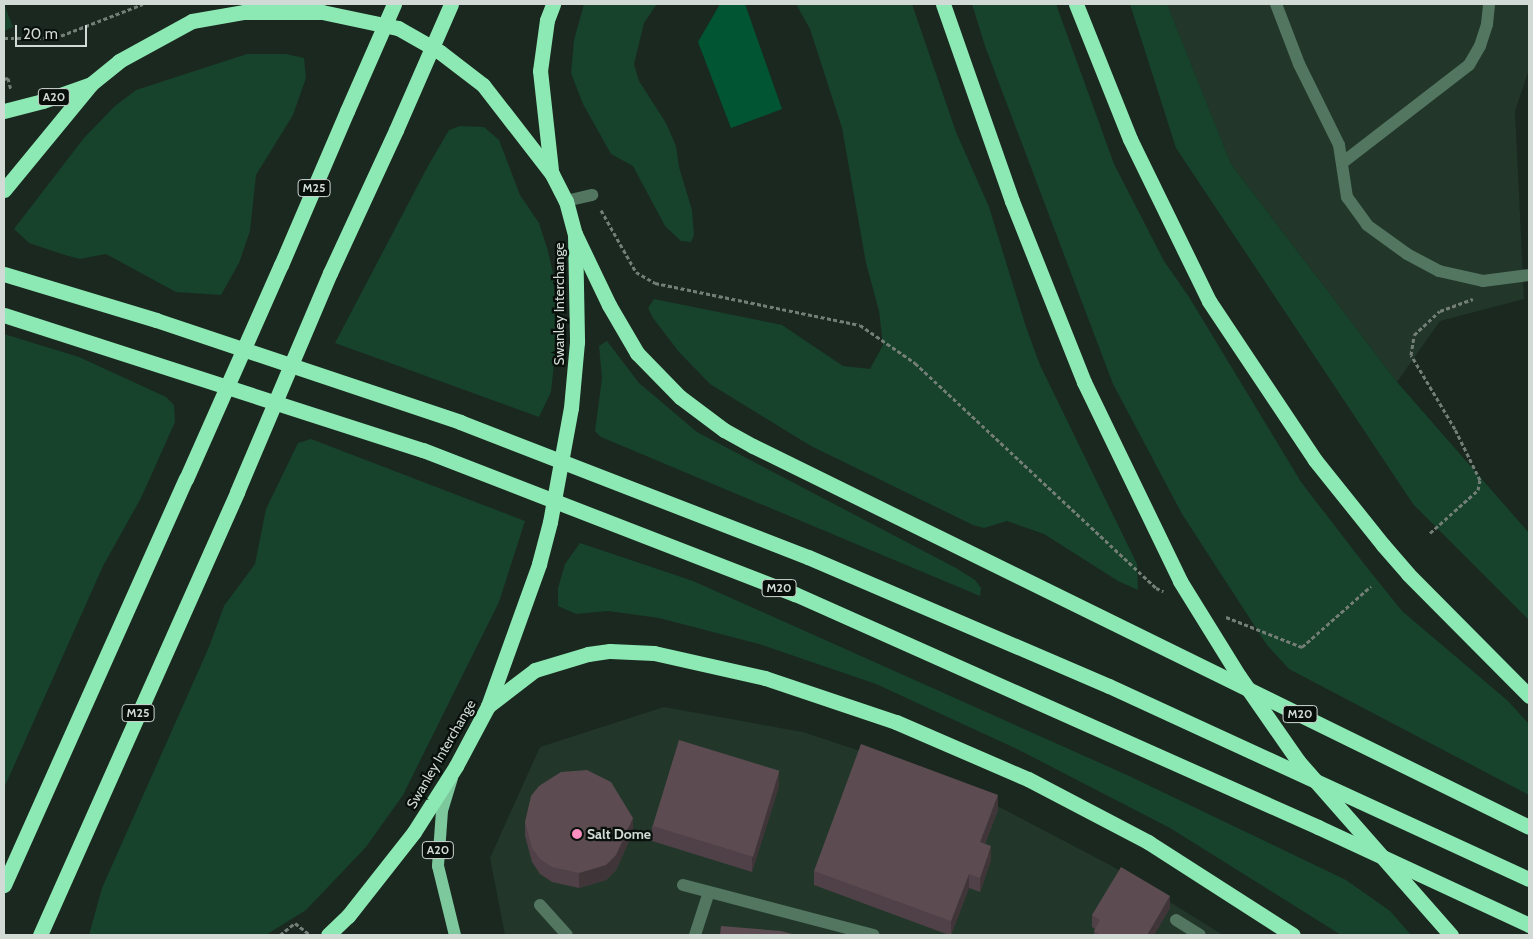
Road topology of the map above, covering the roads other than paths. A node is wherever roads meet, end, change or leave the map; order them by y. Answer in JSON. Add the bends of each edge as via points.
{"nodes":[{"id":1,"x":214,"y":4,"type":"edge"},
{"id":2,"x":394,"y":4,"type":"edge"},
{"id":3,"x":451,"y":4,"type":"edge"},
{"id":4,"x":553,"y":4,"type":"edge"},
{"id":5,"x":943,"y":4,"type":"edge"},
{"id":6,"x":1076,"y":4,"type":"edge"},
{"id":7,"x":1276,"y":4,"type":"edge"},
{"id":8,"x":1488,"y":4,"type":"edge"},
{"id":9,"x":192,"y":21,"type":"junction"},
{"id":10,"x":91,"y":84,"type":"junction"},
{"id":11,"x":4,"y":111,"type":"edge"},
{"id":12,"x":1342,"y":163,"type":"junction"},
{"id":13,"x":552,"y":174,"type":"junction"},
{"id":14,"x":4,"y":190,"type":"edge"},
{"id":15,"x":592,"y":194,"type":"road end"},
{"id":16,"x":566,"y":201,"type":"junction"},
{"id":17,"x":575,"y":234,"type":"junction"},
{"id":18,"x":4,"y":274,"type":"edge"},
{"id":19,"x":1529,"y":275,"type":"edge"},
{"id":20,"x":4,"y":315,"type":"edge"},
{"id":21,"x":1529,"y":696,"type":"edge"},
{"id":22,"x":488,"y":706,"type":"junction"},
{"id":23,"x":456,"y":766,"type":"junction"},
{"id":24,"x":1529,"y":828,"type":"edge"},
{"id":25,"x":1529,"y":879,"type":"edge"},
{"id":26,"x":4,"y":885,"type":"edge"},
{"id":27,"x":683,"y":885,"type":"dead end"},
{"id":28,"x":710,"y":892,"type":"junction"},
{"id":29,"x":540,"y":905,"type":"dead end"},
{"id":30,"x":1176,"y":920,"type":"dead end"},
{"id":31,"x":1529,"y":925,"type":"edge"},
{"id":32,"x":40,"y":935,"type":"edge"},
{"id":33,"x":328,"y":935,"type":"edge"},
{"id":34,"x":455,"y":935,"type":"edge"},
{"id":35,"x":567,"y":935,"type":"edge"},
{"id":36,"x":696,"y":935,"type":"edge"},
{"id":37,"x":874,"y":935,"type":"edge"},
{"id":38,"x":1200,"y":935,"type":"edge"},
{"id":39,"x":1293,"y":935,"type":"edge"},
{"id":40,"x":1451,"y":935,"type":"edge"}],
"edges":[{"from":1,"to":9,"type":"highway"},
{"from":2,"to":26,"type":"highway","number":"M25","bridge":true},
{"from":3,"to":32,"type":"highway","number":"M25","bridge":true},
{"from":4,"to":13,"type":"highway","via":[[547,20],[540,71]]},
{"from":5,"to":40,"type":"highway","bridge":true,"via":[[1009,192],[1084,382],[1180,581],[1298,762]]},
{"from":6,"to":21,"type":"highway","bridge":true,"via":[[1130,139],[1209,301],[1315,460],[1383,545]]},
{"from":7,"to":12,"type":"lane","via":[[1299,64],[1339,145]]},
{"from":8,"to":12,"type":"lane","via":[[1487,24],[1469,65]]},
{"from":9,"to":10,"type":"highway","name":"Swanley Interchange","via":[[119,61]]},
{"from":9,"to":13,"type":"highway","name":"Swanley Interchange","via":[[244,12],[322,12],[398,28],[440,52],[483,85]]},
{"from":10,"to":11,"type":"highway","number":"A20"},
{"from":10,"to":14,"type":"highway","name":"Swanley Interchange"},
{"from":12,"to":19,"type":"lane","via":[[1347,197],[1366,224],[1407,254],[1439,271],[1482,281]]},
{"from":13,"to":16,"type":"highway","name":"Swanley Interchange"},
{"from":15,"to":16,"type":"lane"},
{"from":16,"to":17,"type":"highway","name":"Swanley Interchange"},
{"from":17,"to":22,"type":"highway","name":"Swanley Interchange","bridge":true,"via":[[577,342],[571,408],[550,522],[539,564]]},
{"from":17,"to":24,"type":"highway","number":"M20","via":[[609,305],[637,353],[680,397],[724,430]]},
{"from":18,"to":25,"type":"highway","via":[[156,320],[460,422],[808,557],[1109,686]]},
{"from":20,"to":31,"type":"highway","number":"M20","via":[[423,450],[795,594],[1318,827]]},
{"from":22,"to":23,"type":"highway","name":"Swanley Interchange"},
{"from":22,"to":39,"type":"highway","via":[[535,670],[610,651],[654,652],[765,678],[896,722],[1028,779],[1148,842]]},
{"from":23,"to":33,"type":"highway","name":"Swanley Interchange","via":[[414,832],[348,916]]},
{"from":23,"to":34,"type":"main road","number":"A20","via":[[442,811],[438,846],[438,866],[446,908]]},
{"from":27,"to":28,"type":"lane"},
{"from":28,"to":36,"type":"lane"},
{"from":28,"to":37,"type":"lane"},
{"from":29,"to":35,"type":"lane"},
{"from":30,"to":38,"type":"lane"}]}
